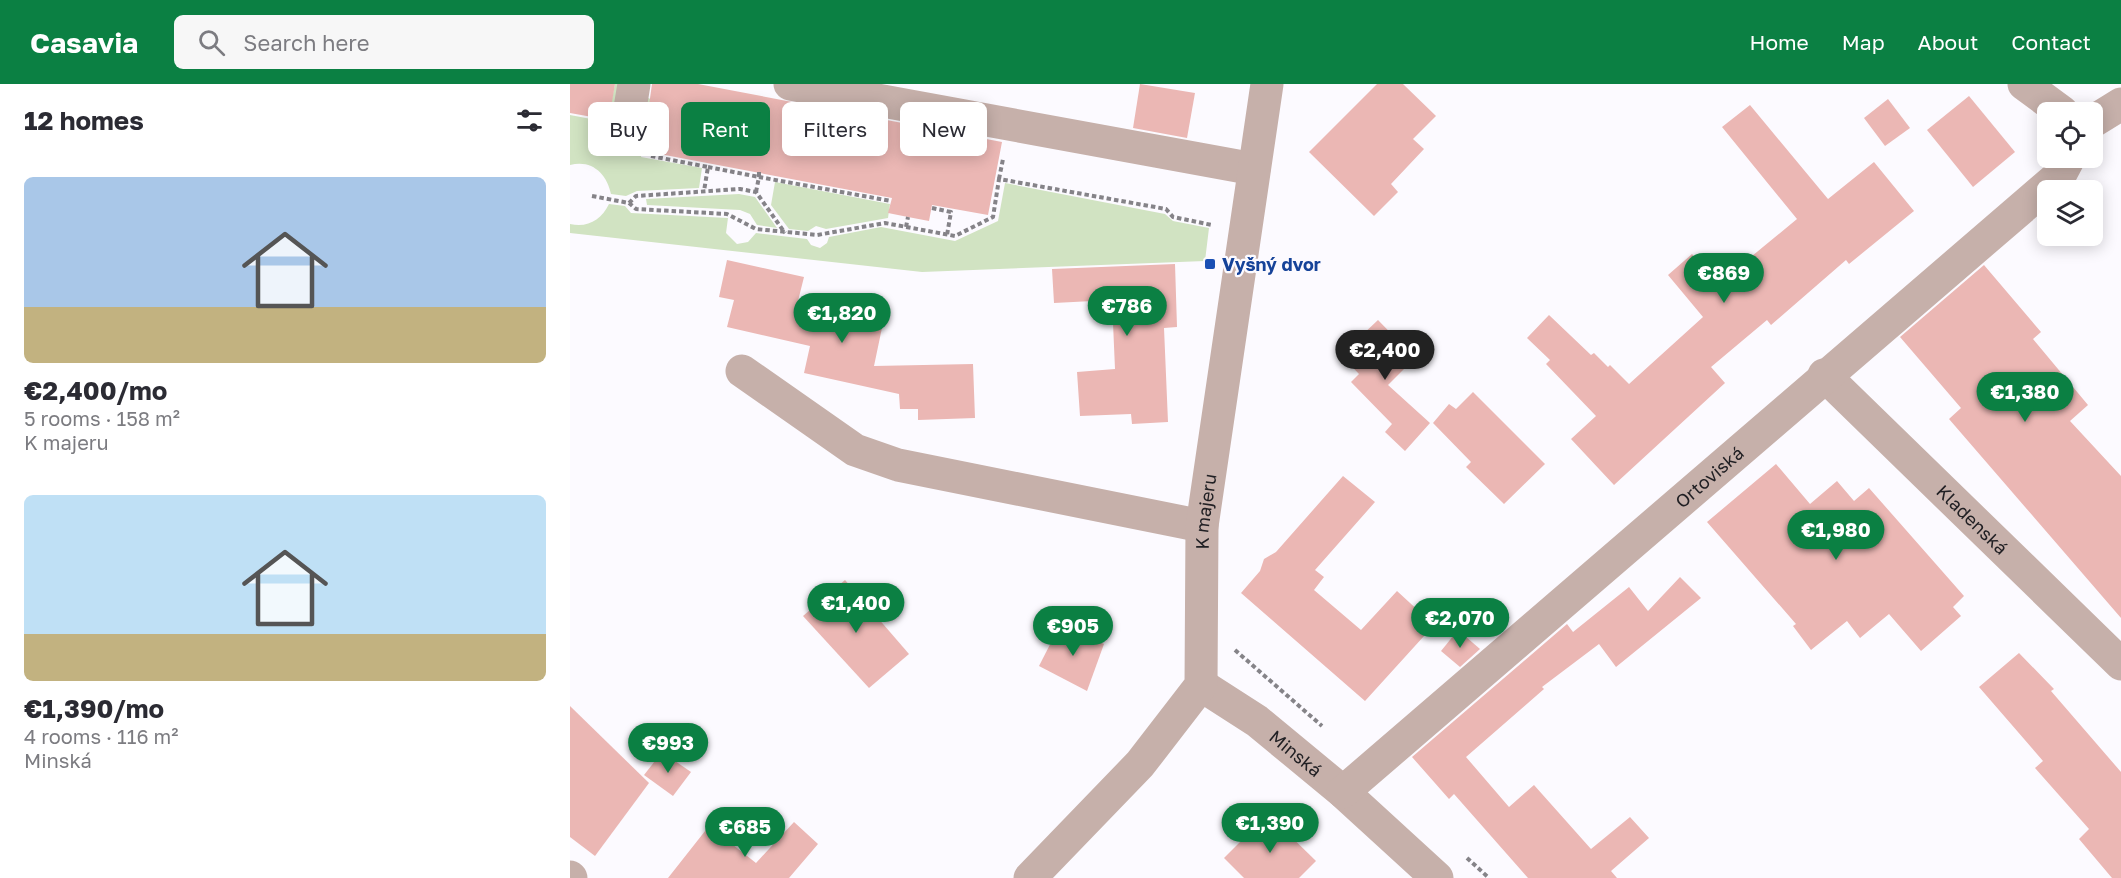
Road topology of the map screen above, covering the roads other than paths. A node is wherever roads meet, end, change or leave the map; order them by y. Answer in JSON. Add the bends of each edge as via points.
{"nodes":[{"id":1,"x":634,"y":84,"type":"edge"},
{"id":2,"x":790,"y":84,"type":"edge"},
{"id":3,"x":1267,"y":84,"type":"edge"},
{"id":4,"x":2024,"y":84,"type":"edge"},
{"id":5,"x":635,"y":102,"type":"edge"},
{"id":6,"x":2048,"y":102,"type":"edge"},
{"id":7,"x":2121,"y":104,"type":"edge"},
{"id":8,"x":2103,"y":115,"type":"edge"},
{"id":9,"x":2063,"y":168,"type":"edge"},
{"id":10,"x":1254,"y":169,"type":"junction"},
{"id":11,"x":742,"y":371,"type":"dead end"},
{"id":12,"x":1824,"y":375,"type":"junction"},
{"id":13,"x":1202,"y":526,"type":"junction"},
{"id":14,"x":2121,"y":664,"type":"edge"},
{"id":15,"x":1200,"y":685,"type":"junction"},
{"id":16,"x":1343,"y":792,"type":"junction"},
{"id":17,"x":1030,"y":878,"type":"edge"},
{"id":18,"x":1437,"y":878,"type":"edge"}],
"edges":[{"from":1,"to":5,"type":"street"},
{"from":2,"to":10,"type":"street"},
{"from":3,"to":10,"type":"street","name":"K majeru"},
{"from":4,"to":6,"type":"street"},
{"from":7,"to":8,"type":"street"},
{"from":9,"to":12,"type":"street","name":"Ortoviská"},
{"from":10,"to":13,"type":"street","name":"K majeru"},
{"from":11,"to":13,"type":"street","via":[[855,450],[898,465]]},
{"from":12,"to":14,"type":"street","name":"Kladenská"},
{"from":12,"to":16,"type":"street","name":"Ortoviská"},
{"from":13,"to":15,"type":"street","name":"K majeru"},
{"from":15,"to":16,"type":"street","name":"Minská","via":[[1257,721]]},
{"from":15,"to":17,"type":"street","via":[[1140,764]]},
{"from":16,"to":18,"type":"street","name":"Minská"}]}
